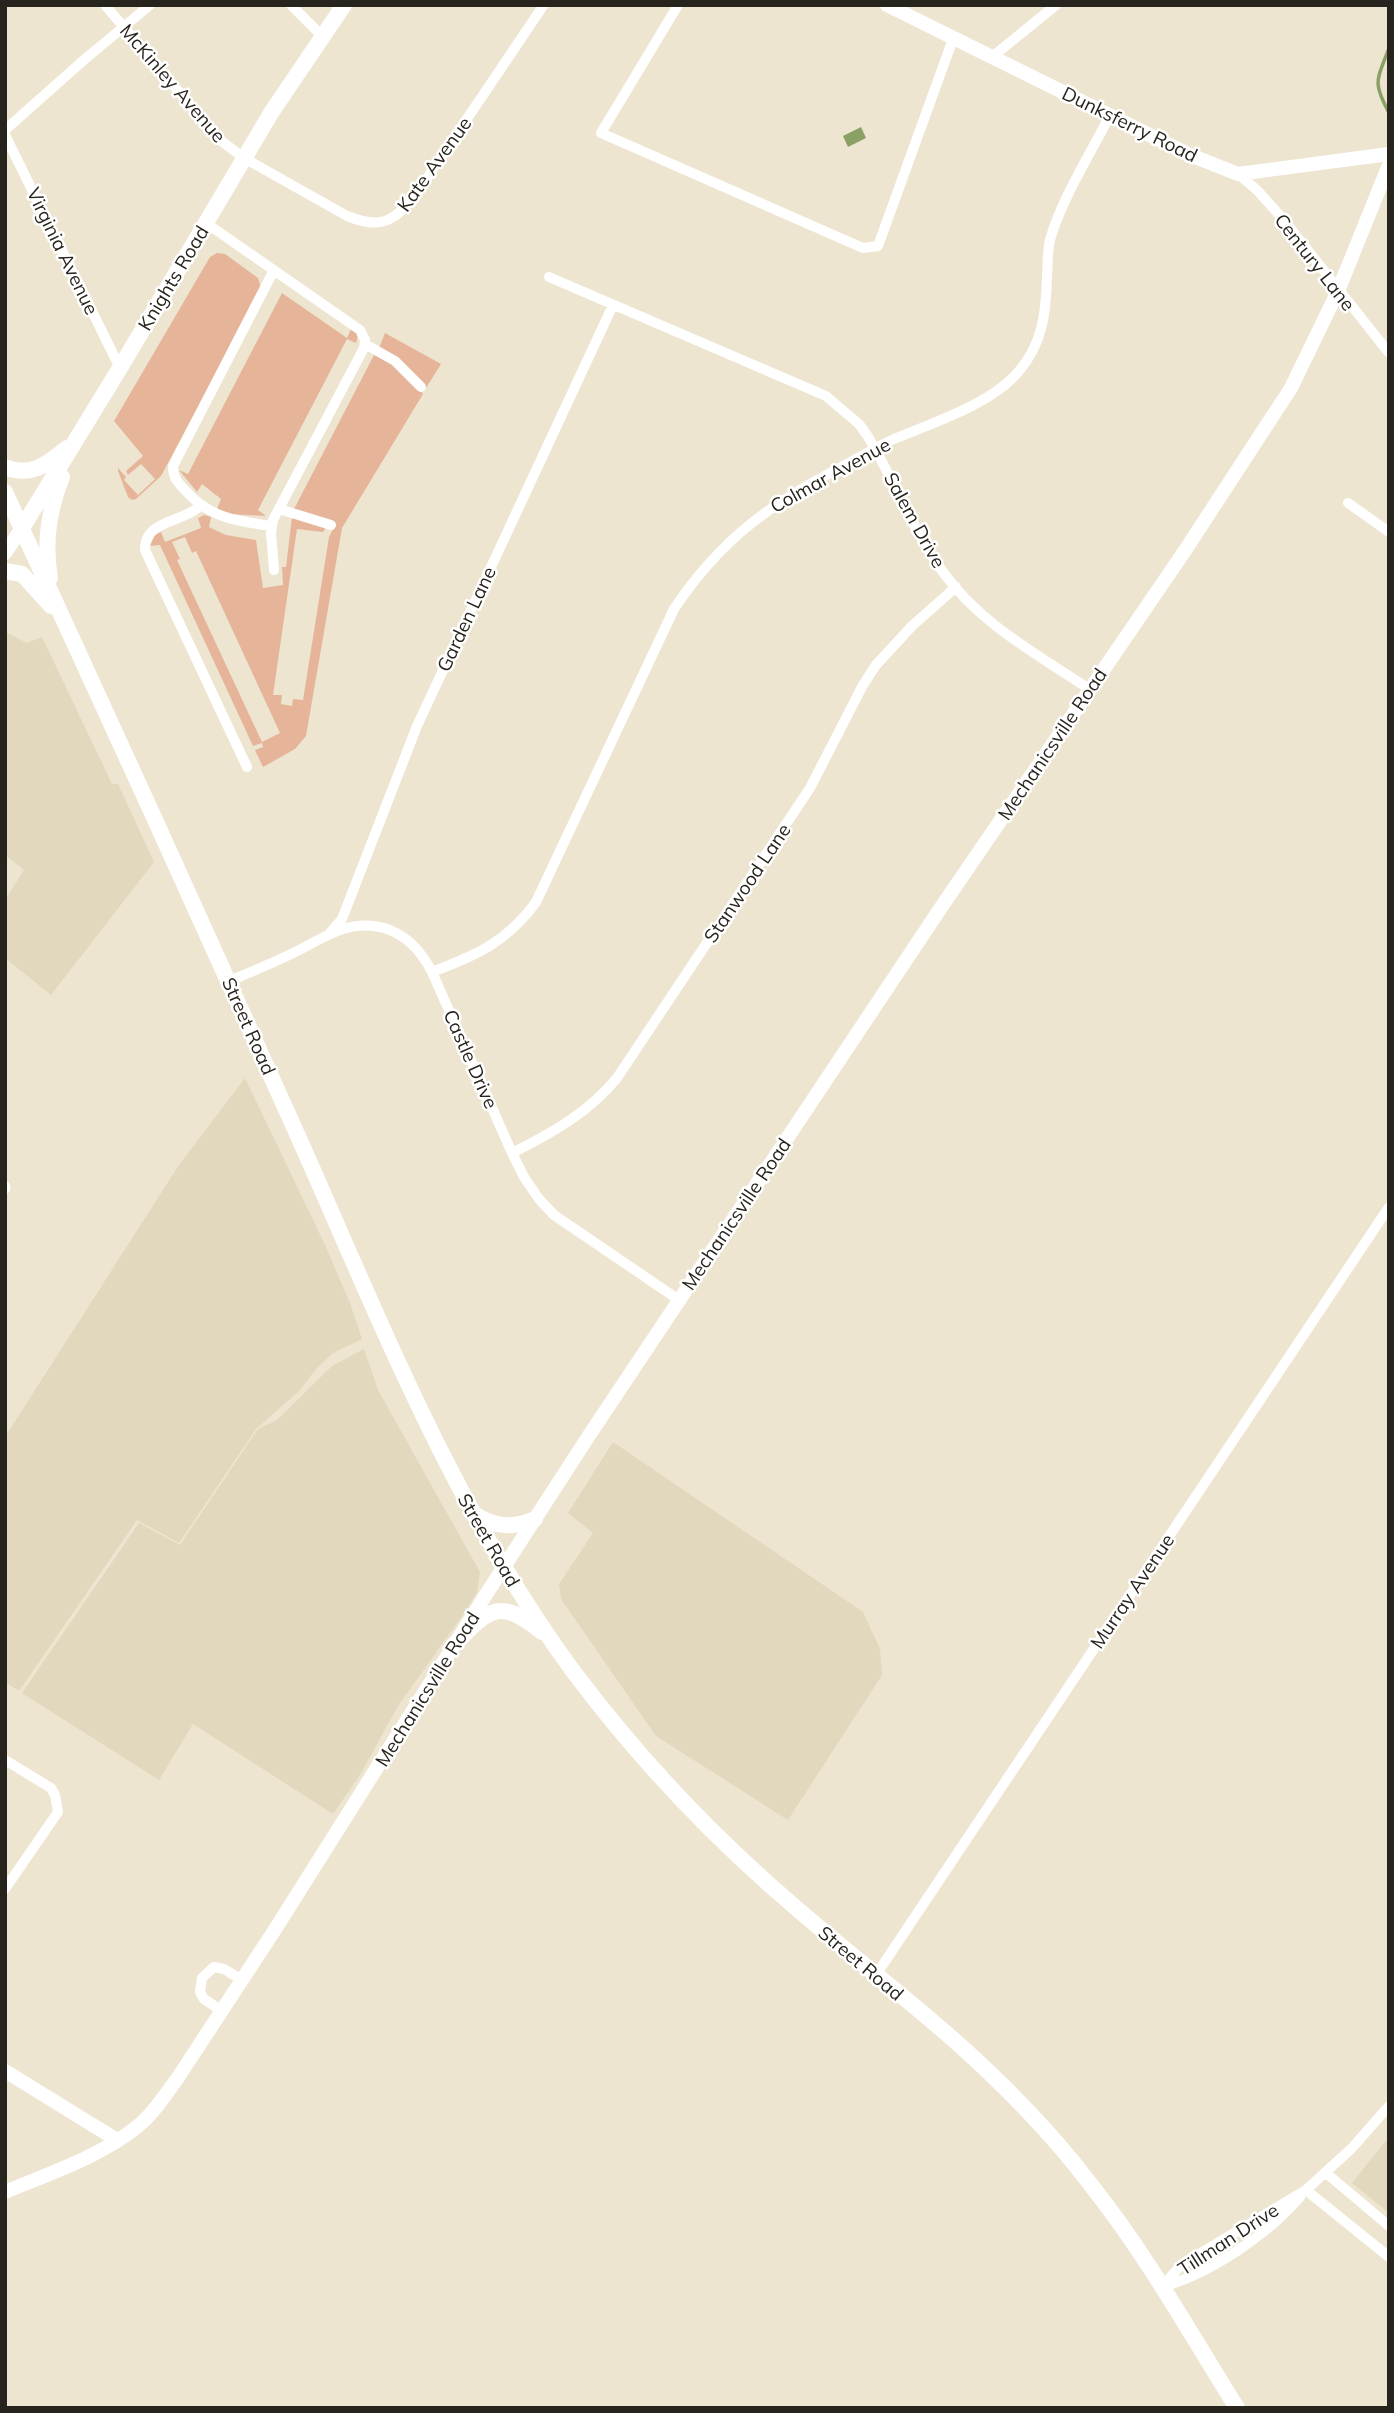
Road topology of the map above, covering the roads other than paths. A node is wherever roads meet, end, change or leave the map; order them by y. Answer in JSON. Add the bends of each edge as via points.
{"nodes":[{"id":1,"x":105,"y":5,"type":"edge"},
{"id":2,"x":150,"y":5,"type":"edge"},
{"id":3,"x":291,"y":5,"type":"edge"},
{"id":4,"x":344,"y":5,"type":"edge"},
{"id":5,"x":678,"y":5,"type":"edge"},
{"id":6,"x":887,"y":5,"type":"edge"},
{"id":7,"x":1056,"y":5,"type":"edge"},
{"id":8,"x":543,"y":6,"type":"edge"},
{"id":9,"x":124,"y":28,"type":"junction"},
{"id":10,"x":322,"y":36,"type":"junction"},
{"id":11,"x":953,"y":39,"type":"junction"},
{"id":12,"x":992,"y":57,"type":"junction"},
{"id":13,"x":1110,"y":115,"type":"junction"},
{"id":14,"x":5,"y":132,"type":"edge"},
{"id":15,"x":1389,"y":154,"type":"edge"},
{"id":16,"x":244,"y":158,"type":"junction"},
{"id":17,"x":1389,"y":164,"type":"edge"},
{"id":18,"x":1238,"y":174,"type":"junction"},
{"id":19,"x":206,"y":223,"type":"junction"},
{"id":20,"x":274,"y":270,"type":"junction"},
{"id":21,"x":549,"y":277,"type":"dead end"},
{"id":22,"x":1338,"y":291,"type":"junction"},
{"id":23,"x":613,"y":305,"type":"junction"},
{"id":24,"x":365,"y":344,"type":"junction"},
{"id":25,"x":1389,"y":354,"type":"edge"},
{"id":26,"x":120,"y":368,"type":"junction"},
{"id":27,"x":421,"y":387,"type":"dead end"},
{"id":28,"x":77,"y":440,"type":"junction"},
{"id":29,"x":875,"y":448,"type":"junction"},
{"id":30,"x":5,"y":467,"type":"edge"},
{"id":31,"x":5,"y":492,"type":"edge"},
{"id":32,"x":1349,"y":503,"type":"dead end"},
{"id":33,"x":200,"y":506,"type":"junction"},
{"id":34,"x":279,"y":509,"type":"junction"},
{"id":35,"x":271,"y":526,"type":"junction"},
{"id":36,"x":331,"y":526,"type":"dead end"},
{"id":37,"x":22,"y":528,"type":"junction"},
{"id":38,"x":1389,"y":532,"type":"edge"},
{"id":39,"x":5,"y":554,"type":"edge"},
{"id":40,"x":274,"y":570,"type":"dead end"},
{"id":41,"x":5,"y":571,"type":"edge"},
{"id":42,"x":956,"y":587,"type":"junction"},
{"id":43,"x":57,"y":604,"type":"junction"},
{"id":44,"x":64,"y":621,"type":"junction"},
{"id":45,"x":1089,"y":689,"type":"junction"},
{"id":46,"x":247,"y":767,"type":"dead end"},
{"id":47,"x":328,"y":935,"type":"junction"},
{"id":48,"x":432,"y":972,"type":"junction"},
{"id":49,"x":229,"y":981,"type":"junction"},
{"id":50,"x":512,"y":1153,"type":"junction"},
{"id":51,"x":1389,"y":1207,"type":"edge"},
{"id":52,"x":679,"y":1300,"type":"junction"},
{"id":53,"x":471,"y":1511,"type":"junction"},
{"id":54,"x":535,"y":1518,"type":"junction"},
{"id":55,"x":504,"y":1567,"type":"junction"},
{"id":56,"x":550,"y":1638,"type":"junction"},
{"id":57,"x":455,"y":1644,"type":"junction"},
{"id":58,"x":5,"y":1760,"type":"edge"},
{"id":59,"x":5,"y":1889,"type":"edge"},
{"id":60,"x":876,"y":1975,"type":"junction"},
{"id":61,"x":242,"y":1980,"type":"junction"},
{"id":62,"x":222,"y":2011,"type":"junction"},
{"id":63,"x":5,"y":2071,"type":"edge"},
{"id":64,"x":1389,"y":2106,"type":"edge"},
{"id":65,"x":117,"y":2140,"type":"junction"},
{"id":66,"x":1326,"y":2173,"type":"junction"},
{"id":67,"x":1306,"y":2190,"type":"junction"},
{"id":68,"x":5,"y":2192,"type":"edge"},
{"id":69,"x":1389,"y":2226,"type":"edge"},
{"id":70,"x":1389,"y":2257,"type":"edge"},
{"id":71,"x":1161,"y":2288,"type":"junction"},
{"id":72,"x":1237,"y":2408,"type":"edge"}],
"edges":[{"from":1,"to":9,"type":"street","name":"McKinley Avenue"},
{"from":2,"to":9,"type":"street"},
{"from":3,"to":10,"type":"street"},
{"from":4,"to":10,"type":"main road","name":"Knights Road"},
{"from":5,"to":11,"type":"street","via":[[601,133],[863,248],[878,246]]},
{"from":6,"to":11,"type":"street","name":"Dunksferry Road"},
{"from":7,"to":12,"type":"street"},
{"from":8,"to":16,"type":"street","name":"Kate Avenue","via":[[399,215],[364,223]]},
{"from":9,"to":14,"type":"street"},
{"from":9,"to":16,"type":"street","name":"McKinley Avenue","via":[[220,140]]},
{"from":10,"to":16,"type":"main road","name":"Knights Road"},
{"from":11,"to":12,"type":"street","name":"Dunksferry Road"},
{"from":12,"to":13,"type":"street","name":"Dunksferry Road"},
{"from":13,"to":18,"type":"street","name":"Dunksferry Road"},
{"from":13,"to":29,"type":"street","name":"Colmar Avenue","via":[[1051,239],[1044,323],[1032,352],[1011,379],[983,398]]},
{"from":14,"to":26,"type":"street","name":"Virginia Avenue"},
{"from":15,"to":18,"type":"street","name":"Dunksferry Road"},
{"from":16,"to":19,"type":"main road","name":"Knights Road"},
{"from":17,"to":22,"type":"street","name":"Mechanicsville Road"},
{"from":18,"to":22,"type":"street","name":"Century Lane","via":[[1283,219]]},
{"from":19,"to":20,"type":"street"},
{"from":19,"to":26,"type":"main road","name":"Knights Road"},
{"from":20,"to":24,"type":"street","via":[[360,330]]},
{"from":20,"to":33,"type":"street","via":[[173,466],[175,479]]},
{"from":21,"to":23,"type":"street","name":"Salem Drive"},
{"from":22,"to":25,"type":"street","name":"Century Lane"},
{"from":22,"to":45,"type":"street","name":"Mechanicsville Road","via":[[1291,388]]},
{"from":23,"to":29,"type":"street","name":"Salem Drive","via":[[826,396],[859,424]]},
{"from":23,"to":47,"type":"street","name":"Garden Lane","via":[[417,726],[342,919]]},
{"from":24,"to":27,"type":"street","via":[[395,361]]},
{"from":24,"to":34,"type":"street"},
{"from":26,"to":28,"type":"main road","name":"Knights Road"},
{"from":28,"to":30,"type":"main road","via":[[33,471]]},
{"from":28,"to":37,"type":"main road","name":"Knights Road"},
{"from":28,"to":43,"type":"main road","via":[[55,494],[48,529],[47,561]]},
{"from":29,"to":42,"type":"street","name":"Salem Drive","via":[[928,548]]},
{"from":29,"to":48,"type":"street","name":"Colmar Avenue","via":[[774,505],[712,558],[674,609],[536,902],[489,948]]},
{"from":31,"to":37,"type":"main road","name":"Street Road"},
{"from":32,"to":38,"type":"street"},
{"from":33,"to":35,"type":"street","via":[[223,518]]},
{"from":33,"to":46,"type":"street","via":[[152,530],[145,550]]},
{"from":34,"to":35,"type":"street"},
{"from":34,"to":36,"type":"street"},
{"from":35,"to":40,"type":"street"},
{"from":37,"to":39,"type":"street","name":"Knights Road"},
{"from":37,"to":43,"type":"main road","name":"Street Road"},
{"from":41,"to":44,"type":"main road","via":[[29,579]]},
{"from":42,"to":45,"type":"street","name":"Salem Drive","via":[[1001,631]]},
{"from":42,"to":50,"type":"street","name":"Stanwood Lane","via":[[869,675],[810,788],[609,1087],[571,1121]]},
{"from":43,"to":44,"type":"main road","name":"Street Road"},
{"from":44,"to":49,"type":"main road","name":"Street Road"},
{"from":45,"to":52,"type":"street","name":"Mechanicsville Road"},
{"from":47,"to":48,"type":"street","name":"Castle Drive","via":[[355,927],[390,930],[411,941]]},
{"from":47,"to":49,"type":"street","name":"Castle Drive"},
{"from":48,"to":50,"type":"street","name":"Castle Drive"},
{"from":49,"to":53,"type":"main road","name":"Street Road","via":[[422,1416]]},
{"from":50,"to":52,"type":"street","name":"Castle Drive","via":[[524,1177],[554,1215]]},
{"from":51,"to":60,"type":"street","name":"Murray Avenue"},
{"from":52,"to":54,"type":"street","name":"Mechanicsville Road"},
{"from":53,"to":54,"type":"main road","via":[[505,1526]]},
{"from":53,"to":55,"type":"main road","name":"Street Road"},
{"from":54,"to":55,"type":"street","name":"Mechanicsville Road"},
{"from":55,"to":56,"type":"main road","name":"Street Road"},
{"from":55,"to":57,"type":"street","name":"Mechanicsville Road"},
{"from":56,"to":57,"type":"main road","via":[[520,1616],[500,1610],[478,1620]]},
{"from":56,"to":60,"type":"main road","name":"Street Road","via":[[617,1727],[703,1823]]},
{"from":57,"to":61,"type":"street","name":"Mechanicsville Road"},
{"from":58,"to":59,"type":"street","via":[[51,1788],[58,1812]]},
{"from":60,"to":71,"type":"main road","name":"Street Road","via":[[1041,2124],[1093,2187]]},
{"from":61,"to":62,"type":"street","name":"Mechanicsville Road"},
{"from":61,"to":62,"type":"street","via":[[214,1967],[202,1978],[204,1999]]},
{"from":62,"to":65,"type":"street","name":"Mechanicsville Road","via":[[159,2103]]},
{"from":63,"to":65,"type":"street"},
{"from":64,"to":66,"type":"street","name":"Tillman Drive"},
{"from":65,"to":68,"type":"street","name":"Mechanicsville Road"},
{"from":66,"to":67,"type":"street","name":"Tillman Drive"},
{"from":66,"to":69,"type":"street"},
{"from":67,"to":70,"type":"street"},
{"from":67,"to":71,"type":"street","name":"Tillman Drive","via":[[1181,2265]]},
{"from":67,"to":71,"type":"street","name":"Tillman Drive","via":[[1269,2229],[1191,2279]]},
{"from":71,"to":72,"type":"main road","name":"Street Road"}]}
